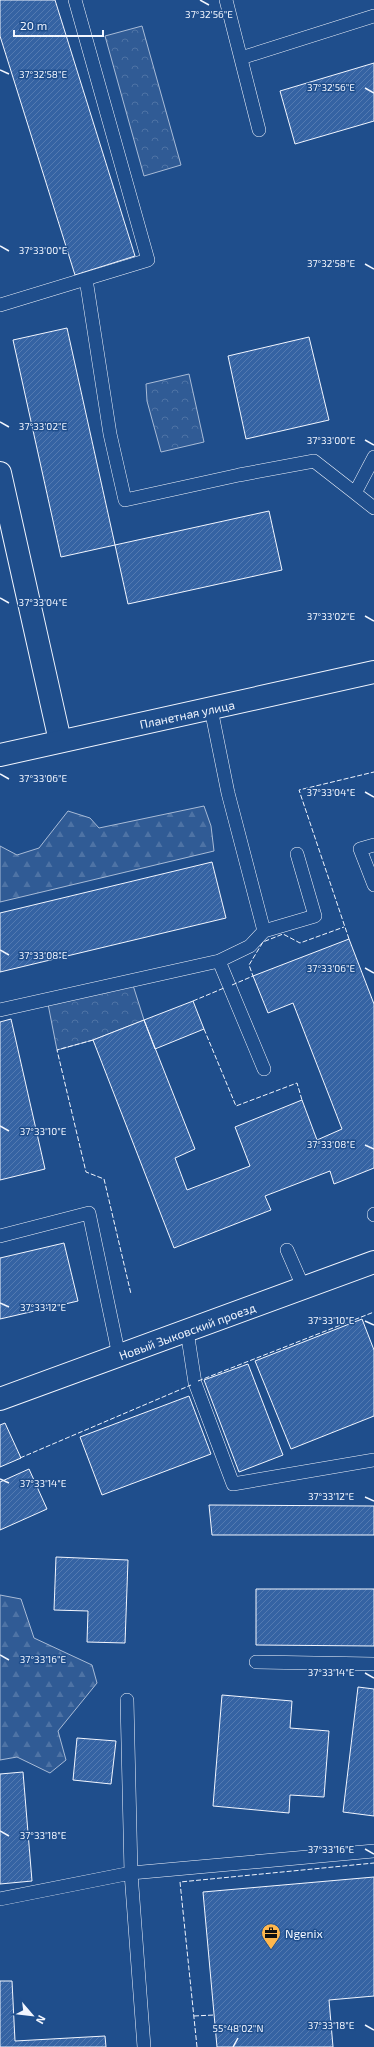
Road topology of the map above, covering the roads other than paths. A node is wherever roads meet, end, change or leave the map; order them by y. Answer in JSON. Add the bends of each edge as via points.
{"nodes":[{"id":1,"x":75,"y":0,"type":"edge"},
{"id":2,"x":226,"y":0,"type":"edge"},
{"id":3,"x":374,"y":16,"type":"edge"},
{"id":4,"x":241,"y":58,"type":"junction"},
{"id":5,"x":259,"y":130,"type":"dead end"},
{"id":6,"x":86,"y":279,"type":"junction"},
{"id":7,"x":0,"y":305,"type":"edge"},
{"id":8,"x":374,"y":457,"type":"edge"},
{"id":9,"x":0,"y":473,"type":"edge"},
{"id":10,"x":355,"y":493,"type":"junction"},
{"id":11,"x":374,"y":508,"type":"edge"},
{"id":12,"x":374,"y":672,"type":"edge"},
{"id":13,"x":211,"y":709,"type":"junction"},
{"id":14,"x":60,"y":741,"type":"junction"},
{"id":15,"x":0,"y":755,"type":"edge"},
{"id":16,"x":374,"y":845,"type":"edge"},
{"id":17,"x":297,"y":854,"type":"dead end"},
{"id":18,"x":374,"y":885,"type":"edge"},
{"id":19,"x":264,"y":931,"type":"junction"},
{"id":20,"x":219,"y":961,"type":"junction"},
{"id":21,"x":0,"y":1010,"type":"edge"},
{"id":22,"x":264,"y":1069,"type":"dead end"},
{"id":23,"x":0,"y":1236,"type":"edge"},
{"id":24,"x":287,"y":1250,"type":"dead end"},
{"id":25,"x":374,"y":1262,"type":"edge"},
{"id":26,"x":304,"y":1289,"type":"junction"},
{"id":27,"x":187,"y":1331,"type":"junction"},
{"id":28,"x":119,"y":1356,"type":"junction"},
{"id":29,"x":0,"y":1399,"type":"edge"},
{"id":30,"x":374,"y":1460,"type":"edge"},
{"id":31,"x":256,"y":1662,"type":"dead end"},
{"id":32,"x":374,"y":1664,"type":"edge"},
{"id":33,"x":127,"y":1700,"type":"dead end"},
{"id":34,"x":374,"y":1851,"type":"edge"},
{"id":35,"x":131,"y":1873,"type":"junction"},
{"id":36,"x":0,"y":1899,"type":"edge"},
{"id":37,"x":144,"y":2047,"type":"edge"}],
"edges":[{"from":1,"to":6,"type":"lane","via":[[148,260]]},
{"from":2,"to":4,"type":"lane"},
{"from":3,"to":4,"type":"lane"},
{"from":4,"to":5,"type":"lane"},
{"from":6,"to":7,"type":"lane"},
{"from":6,"to":10,"type":"lane","via":[[110,434],[125,500],[239,474],[314,461]]},
{"from":8,"to":10,"type":"lane"},
{"from":9,"to":14,"type":"street"},
{"from":10,"to":11,"type":"lane"},
{"from":12,"to":13,"type":"street","name":"Планетная улица"},
{"from":13,"to":14,"type":"street","name":"Планетная улица"},
{"from":13,"to":19,"type":"lane","via":[[228,793]]},
{"from":14,"to":15,"type":"street","name":"Планетная улица"},
{"from":16,"to":18,"type":"lane","via":[[360,849]]},
{"from":17,"to":19,"type":"lane","via":[[315,916]]},
{"from":19,"to":20,"type":"lane","via":[[250,946]]},
{"from":20,"to":21,"type":"lane","via":[[40,999]]},
{"from":20,"to":22,"type":"lane"},
{"from":23,"to":28,"type":"lane","via":[[89,1213]]},
{"from":24,"to":26,"type":"lane"},
{"from":25,"to":26,"type":"street","name":"Новый Зыковский проезд"},
{"from":26,"to":27,"type":"street","name":"Новый Зыковский проезд"},
{"from":27,"to":28,"type":"street","name":"Новый Зыковский проезд"},
{"from":27,"to":30,"type":"lane","via":[[195,1383],[233,1484]]},
{"from":28,"to":29,"type":"street","name":"Новый Зыковский проезд"},
{"from":31,"to":32,"type":"lane"},
{"from":33,"to":35,"type":"lane"},
{"from":34,"to":35,"type":"lane"},
{"from":35,"to":36,"type":"lane"},
{"from":35,"to":37,"type":"lane"}]}
